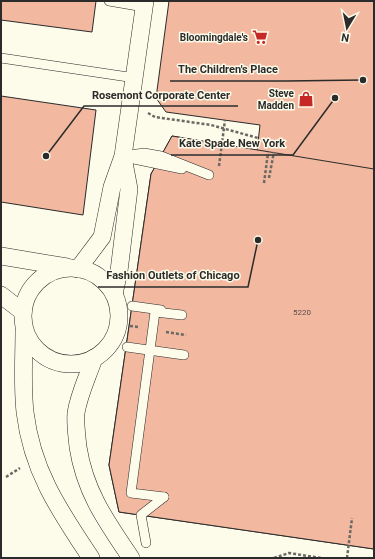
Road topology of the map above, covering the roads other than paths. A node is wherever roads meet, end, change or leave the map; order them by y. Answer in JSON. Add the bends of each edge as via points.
{"nodes":[{"id":1,"x":109,"y":1,"type":"edge"},
{"id":2,"x":144,"y":4,"type":"edge"},
{"id":3,"x":1,"y":58,"type":"edge"},
{"id":4,"x":135,"y":78,"type":"junction"},
{"id":5,"x":123,"y":156,"type":"junction"},
{"id":6,"x":1,"y":256,"type":"edge"},
{"id":7,"x":76,"y":268,"type":"junction"},
{"id":8,"x":114,"y":294,"type":"junction"},
{"id":9,"x":1,"y":295,"type":"edge"},
{"id":10,"x":132,"y":306,"type":"dead end"},
{"id":11,"x":23,"y":319,"type":"junction"},
{"id":12,"x":126,"y":347,"type":"dead end"},
{"id":13,"x":184,"y":355,"type":"dead end"},
{"id":14,"x":94,"y":358,"type":"junction"},
{"id":15,"x":146,"y":543,"type":"dead end"},
{"id":16,"x":91,"y":558,"type":"edge"},
{"id":17,"x":131,"y":558,"type":"edge"}],
"edges":[{"from":1,"to":2,"type":"lane"},
{"from":2,"to":4,"type":"street"},
{"from":3,"to":4,"type":"lane"},
{"from":4,"to":5,"type":"street"},
{"from":5,"to":5,"type":"lane","via":[[144,161],[209,175],[161,156],[144,153]]},
{"from":5,"to":7,"type":"street","via":[[112,187],[102,237]]},
{"from":5,"to":8,"type":"street","via":[[129,189]]},
{"from":6,"to":7,"type":"street"},
{"from":7,"to":8,"type":"street","via":[[99,277]]},
{"from":7,"to":11,"type":"street","via":[[58,270],[45,275],[34,285],[26,297]]},
{"from":8,"to":14,"type":"street","via":[[119,314],[117,330],[110,345]]},
{"from":9,"to":11,"type":"street"},
{"from":10,"to":15,"type":"lane","via":[[186,314],[155,312],[131,493],[164,497],[140,515]]},
{"from":11,"to":14,"type":"street","via":[[29,340],[38,351],[51,360],[65,364],[80,363]]},
{"from":11,"to":16,"type":"street","via":[[25,412],[31,442],[49,494]]},
{"from":12,"to":13,"type":"lane"},
{"from":14,"to":17,"type":"street","via":[[76,415],[81,466],[89,490],[101,513]]}]}
